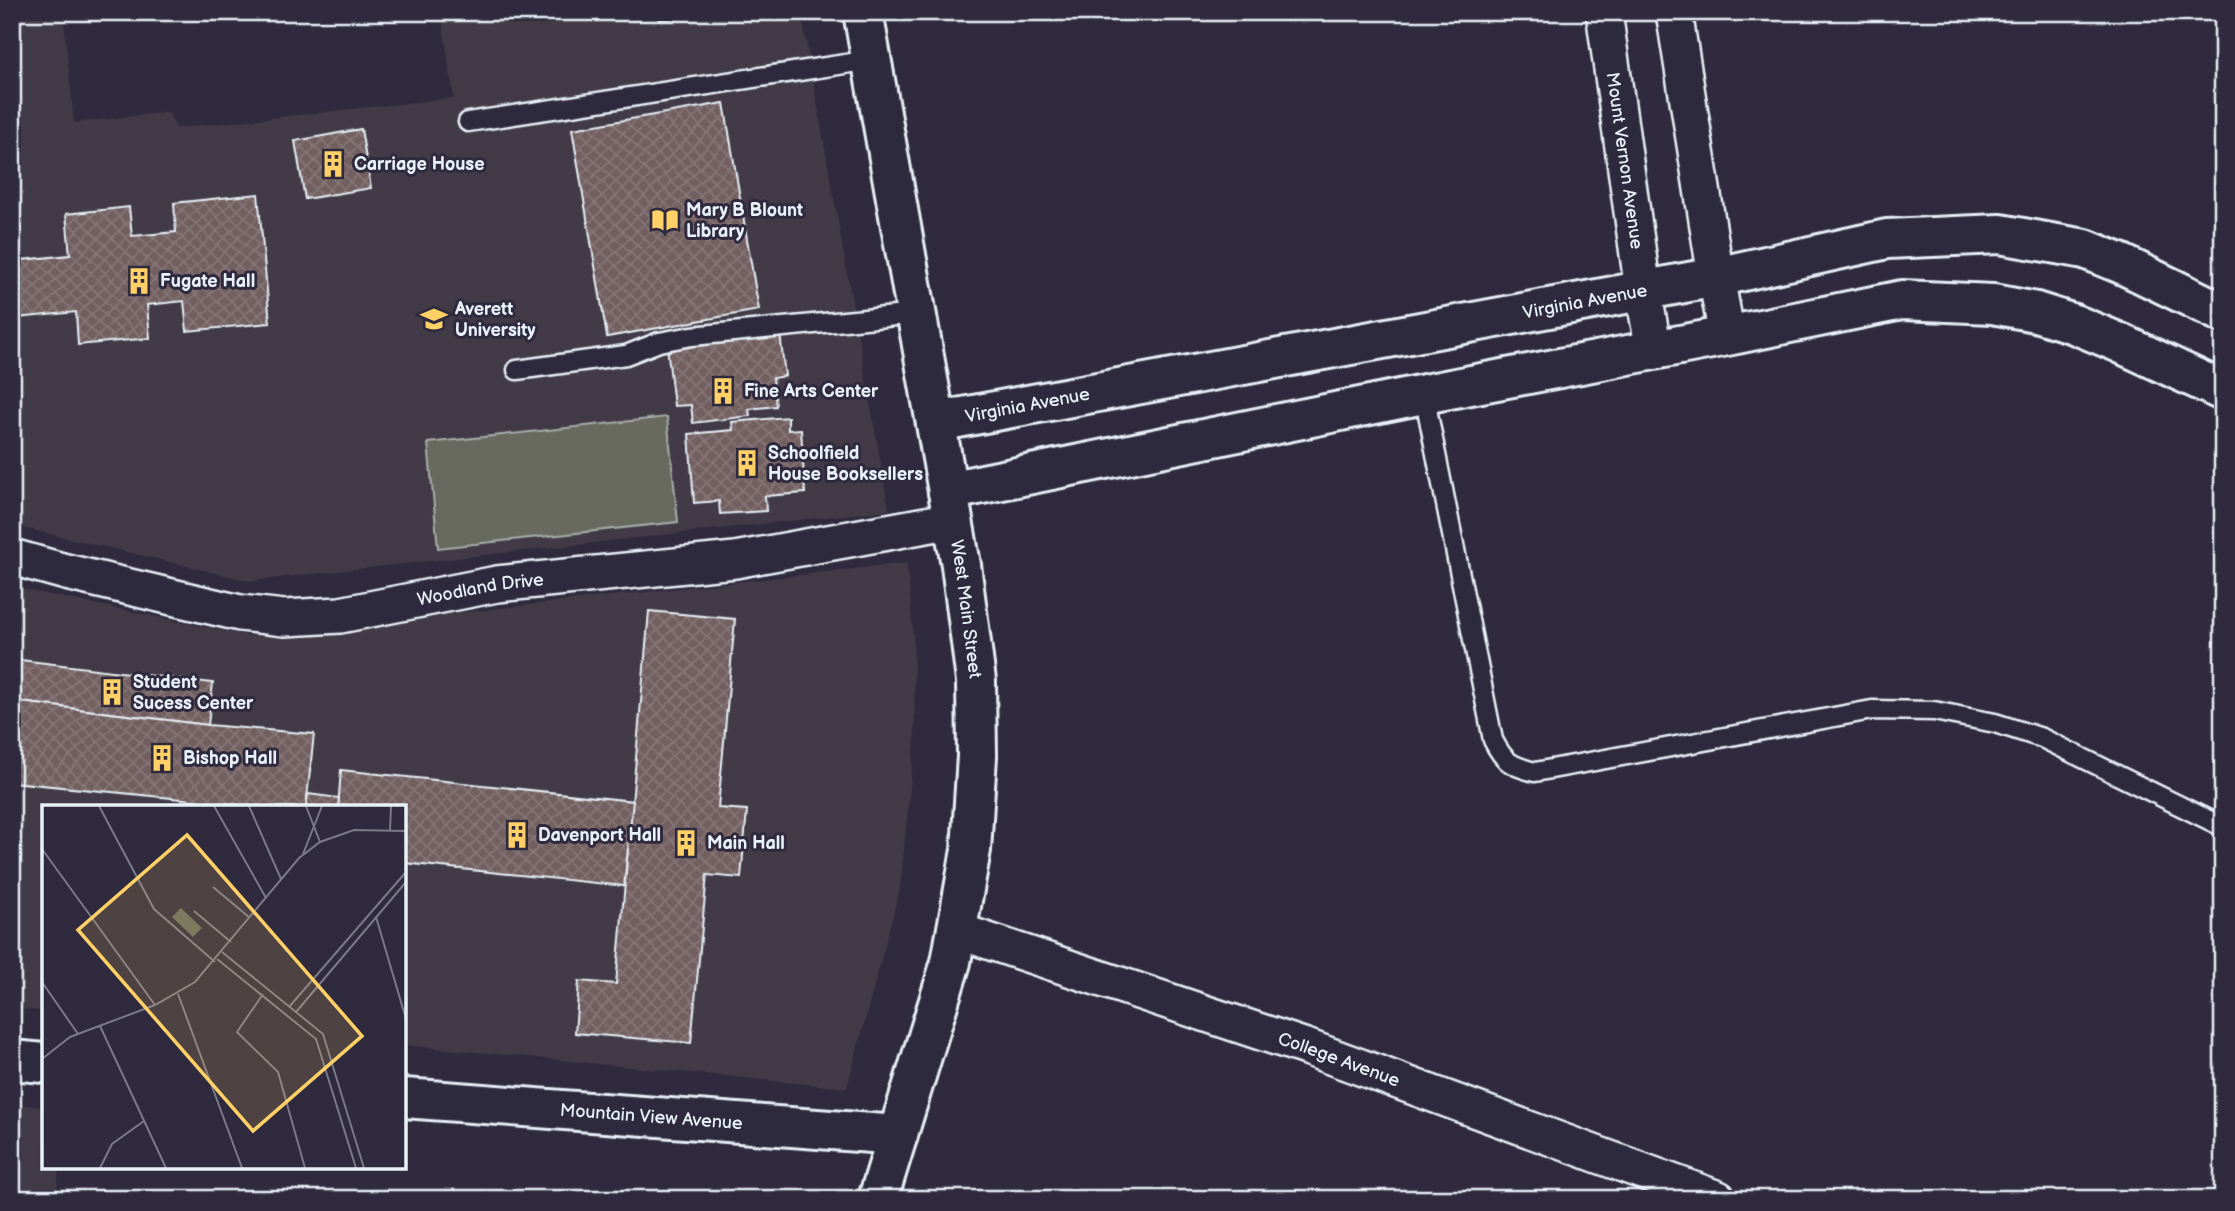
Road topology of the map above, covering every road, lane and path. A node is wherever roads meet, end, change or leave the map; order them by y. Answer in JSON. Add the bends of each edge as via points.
{"nodes":[{"id":1,"x":863,"y":12,"type":"edge"},
{"id":2,"x":1604,"y":12,"type":"edge"},
{"id":3,"x":1674,"y":12,"type":"edge"},
{"id":4,"x":871,"y":60,"type":"junction"},
{"id":5,"x":468,"y":122,"type":"dead end"},
{"id":6,"x":1716,"y":277,"type":"junction"},
{"id":7,"x":1643,"y":290,"type":"junction"},
{"id":8,"x":2223,"y":313,"type":"edge"},
{"id":9,"x":916,"y":314,"type":"junction"},
{"id":10,"x":1727,"y":336,"type":"junction"},
{"id":11,"x":1654,"y":350,"type":"junction"},
{"id":12,"x":517,"y":370,"type":"dead end"},
{"id":13,"x":2223,"y":391,"type":"edge"},
{"id":14,"x":1423,"y":394,"type":"junction"},
{"id":15,"x":936,"y":422,"type":"junction"},
{"id":16,"x":951,"y":505,"type":"junction"},
{"id":17,"x":12,"y":557,"type":"edge"},
{"id":18,"x":2223,"y":827,"type":"edge"},
{"id":19,"x":958,"y":932,"type":"junction"},
{"id":20,"x":12,"y":1060,"type":"edge"},
{"id":21,"x":42,"y":1063,"type":"edge"},
{"id":22,"x":406,"y":1098,"type":"edge"},
{"id":23,"x":898,"y":1135,"type":"junction"},
{"id":24,"x":878,"y":1199,"type":"edge"},
{"id":25,"x":1718,"y":1199,"type":"edge"}],
"edges":[{"from":1,"to":4,"type":"street","name":"West Main Street"},
{"from":2,"to":7,"type":"street","name":"Mount Vernon Avenue"},
{"from":3,"to":6,"type":"street"},
{"from":4,"to":5,"type":"lane"},
{"from":4,"to":9,"type":"street","name":"West Main Street"},
{"from":6,"to":7,"type":"street","name":"Virginia Avenue"},
{"from":6,"to":8,"type":"street","name":"Virginia Avenue","via":[[1888,239],[2000,234],[2085,249]]},
{"from":6,"to":10,"type":"street"},
{"from":7,"to":11,"type":"street","name":"Mount Vernon Avenue"},
{"from":7,"to":15,"type":"street","name":"Virginia Avenue"},
{"from":9,"to":12,"type":"lane","via":[[692,336],[626,355]]},
{"from":9,"to":15,"type":"street","name":"West Main Street"},
{"from":10,"to":11,"type":"street"},
{"from":10,"to":13,"type":"street","via":[[1902,300],[1993,304],[2074,324]]},
{"from":11,"to":14,"type":"street"},
{"from":14,"to":16,"type":"street"},
{"from":14,"to":18,"type":"lane","via":[[1493,740],[1502,757],[1519,768],[1535,772],[1872,710],[1934,711],[2042,738]]},
{"from":15,"to":16,"type":"street","name":"West Main Street"},
{"from":16,"to":17,"type":"street","name":"Woodland Drive","via":[[735,560],[497,584],[340,615],[284,618],[240,613]]},
{"from":16,"to":19,"type":"street","name":"West Main Street","via":[[975,681],[977,757],[971,850]]},
{"from":19,"to":23,"type":"street","name":"West Main Street"},
{"from":19,"to":25,"type":"street","name":"College Avenue","via":[[1306,1048]]},
{"from":20,"to":21,"type":"street"},
{"from":22,"to":23,"type":"street","name":"Mountain View Avenue"},
{"from":23,"to":24,"type":"street","name":"West Main Street"}]}
